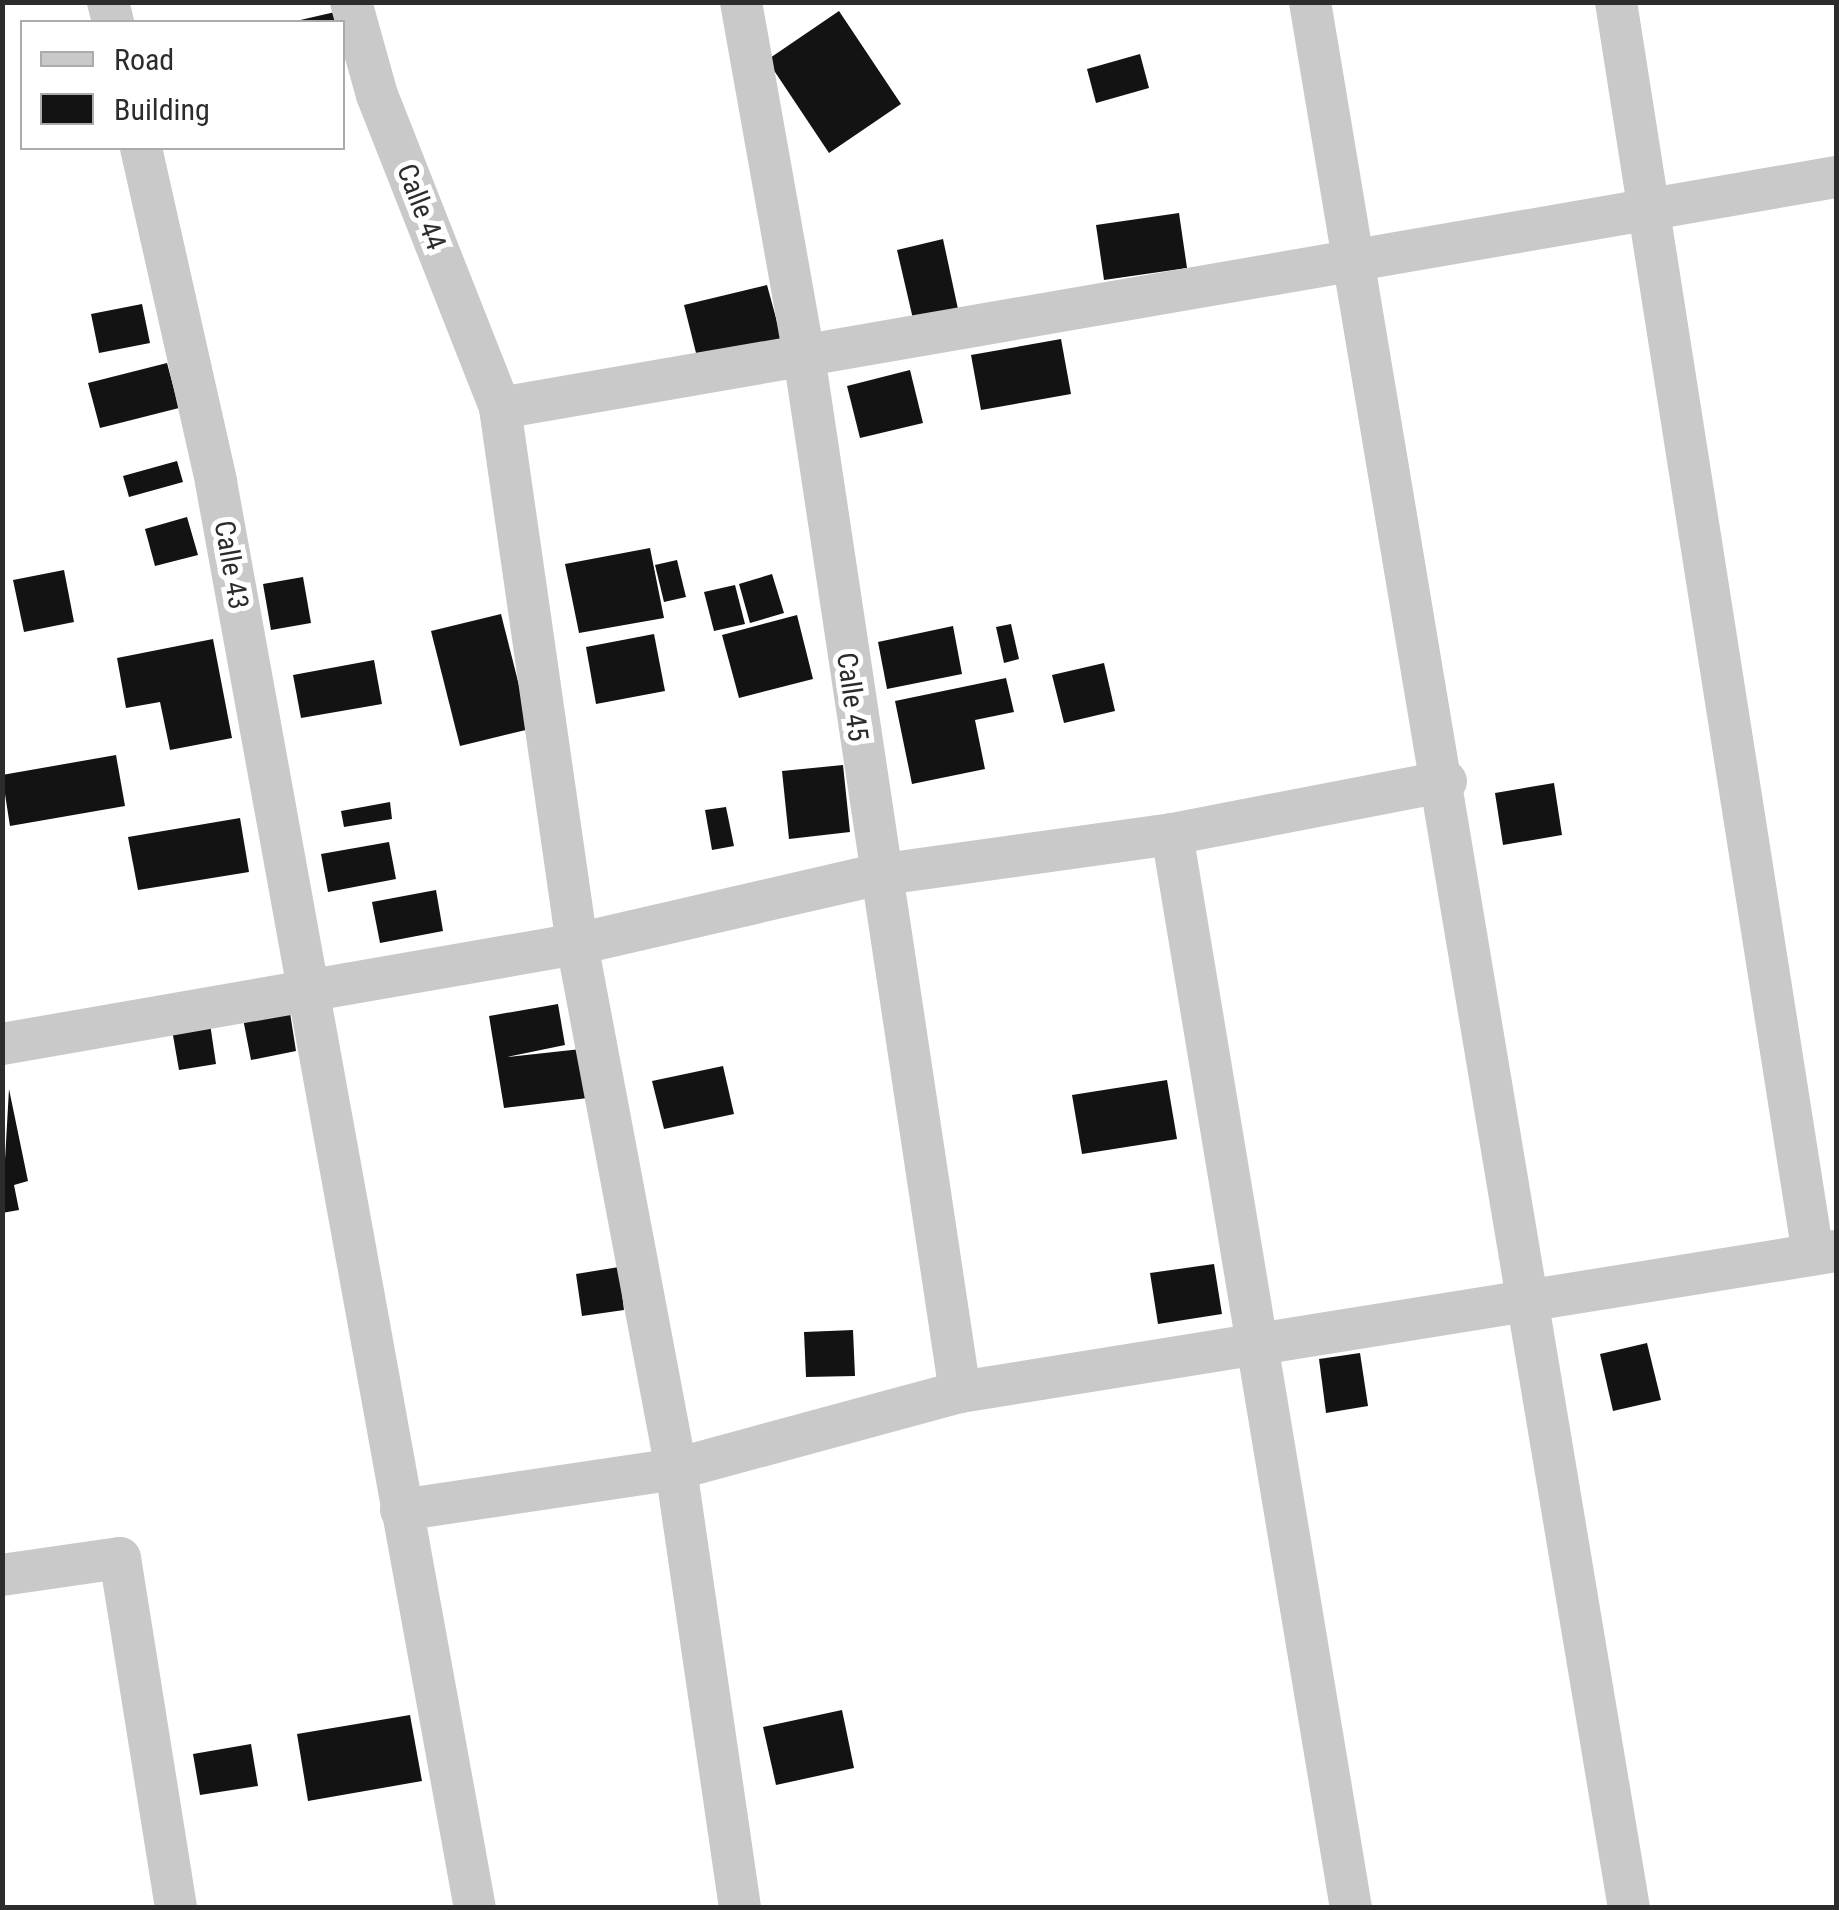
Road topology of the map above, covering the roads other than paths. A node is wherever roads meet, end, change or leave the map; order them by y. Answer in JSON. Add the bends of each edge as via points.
{"nodes":[{"id":1,"x":351,"y":2,"type":"edge"},
{"id":2,"x":741,"y":2,"type":"edge"},
{"id":3,"x":1310,"y":2,"type":"edge"},
{"id":4,"x":1616,"y":2,"type":"edge"},
{"id":5,"x":141,"y":150,"type":"edge"},
{"id":6,"x":1836,"y":177,"type":"edge"},
{"id":7,"x":1654,"y":209,"type":"junction"},
{"id":8,"x":1356,"y":260,"type":"junction"},
{"id":9,"x":804,"y":356,"type":"junction"},
{"id":10,"x":500,"y":408,"type":"junction"},
{"id":11,"x":1446,"y":781,"type":"junction"},
{"id":12,"x":1172,"y":834,"type":"junction"},
{"id":13,"x":877,"y":875,"type":"junction"},
{"id":14,"x":577,"y":944,"type":"junction"},
{"id":15,"x":308,"y":986,"type":"junction"},
{"id":16,"x":2,"y":1044,"type":"edge"},
{"id":17,"x":1825,"y":1253,"type":"edge"},
{"id":18,"x":1533,"y":1306,"type":"junction"},
{"id":19,"x":1250,"y":1344,"type":"junction"},
{"id":20,"x":960,"y":1392,"type":"junction"},
{"id":21,"x":676,"y":1469,"type":"junction"},
{"id":22,"x":401,"y":1510,"type":"junction"},
{"id":23,"x":2,"y":1576,"type":"edge"},
{"id":24,"x":176,"y":1908,"type":"edge"},
{"id":25,"x":475,"y":1908,"type":"edge"},
{"id":26,"x":740,"y":1908,"type":"edge"},
{"id":27,"x":1351,"y":1908,"type":"edge"},
{"id":28,"x":1629,"y":1908,"type":"edge"}],
"edges":[{"from":1,"to":10,"type":"street","name":"Calle 44","via":[[377,95]]},
{"from":2,"to":9,"type":"street","name":"Calle 45"},
{"from":3,"to":8,"type":"street"},
{"from":4,"to":7,"type":"street"},
{"from":5,"to":15,"type":"street","name":"Calle 43","via":[[216,482]]},
{"from":6,"to":7,"type":"street"},
{"from":7,"to":8,"type":"street"},
{"from":7,"to":17,"type":"street"},
{"from":8,"to":9,"type":"street"},
{"from":8,"to":11,"type":"street"},
{"from":9,"to":10,"type":"street"},
{"from":9,"to":13,"type":"street","name":"Calle 45"},
{"from":10,"to":14,"type":"street","name":"Calle 44"},
{"from":11,"to":12,"type":"street"},
{"from":11,"to":18,"type":"street"},
{"from":12,"to":13,"type":"street"},
{"from":12,"to":19,"type":"street"},
{"from":13,"to":14,"type":"street"},
{"from":13,"to":20,"type":"street","name":"Calle 45"},
{"from":14,"to":15,"type":"street"},
{"from":14,"to":21,"type":"street","name":"Calle 44"},
{"from":15,"to":16,"type":"street"},
{"from":15,"to":22,"type":"street","name":"Calle 43"},
{"from":17,"to":18,"type":"street"},
{"from":18,"to":19,"type":"street"},
{"from":18,"to":28,"type":"street"},
{"from":19,"to":20,"type":"street"},
{"from":19,"to":27,"type":"street"},
{"from":20,"to":21,"type":"street"},
{"from":21,"to":22,"type":"street"},
{"from":21,"to":26,"type":"street","name":"Calle 44"},
{"from":22,"to":25,"type":"street","name":"Calle 43"},
{"from":23,"to":24,"type":"street","via":[[120,1558]]}]}
